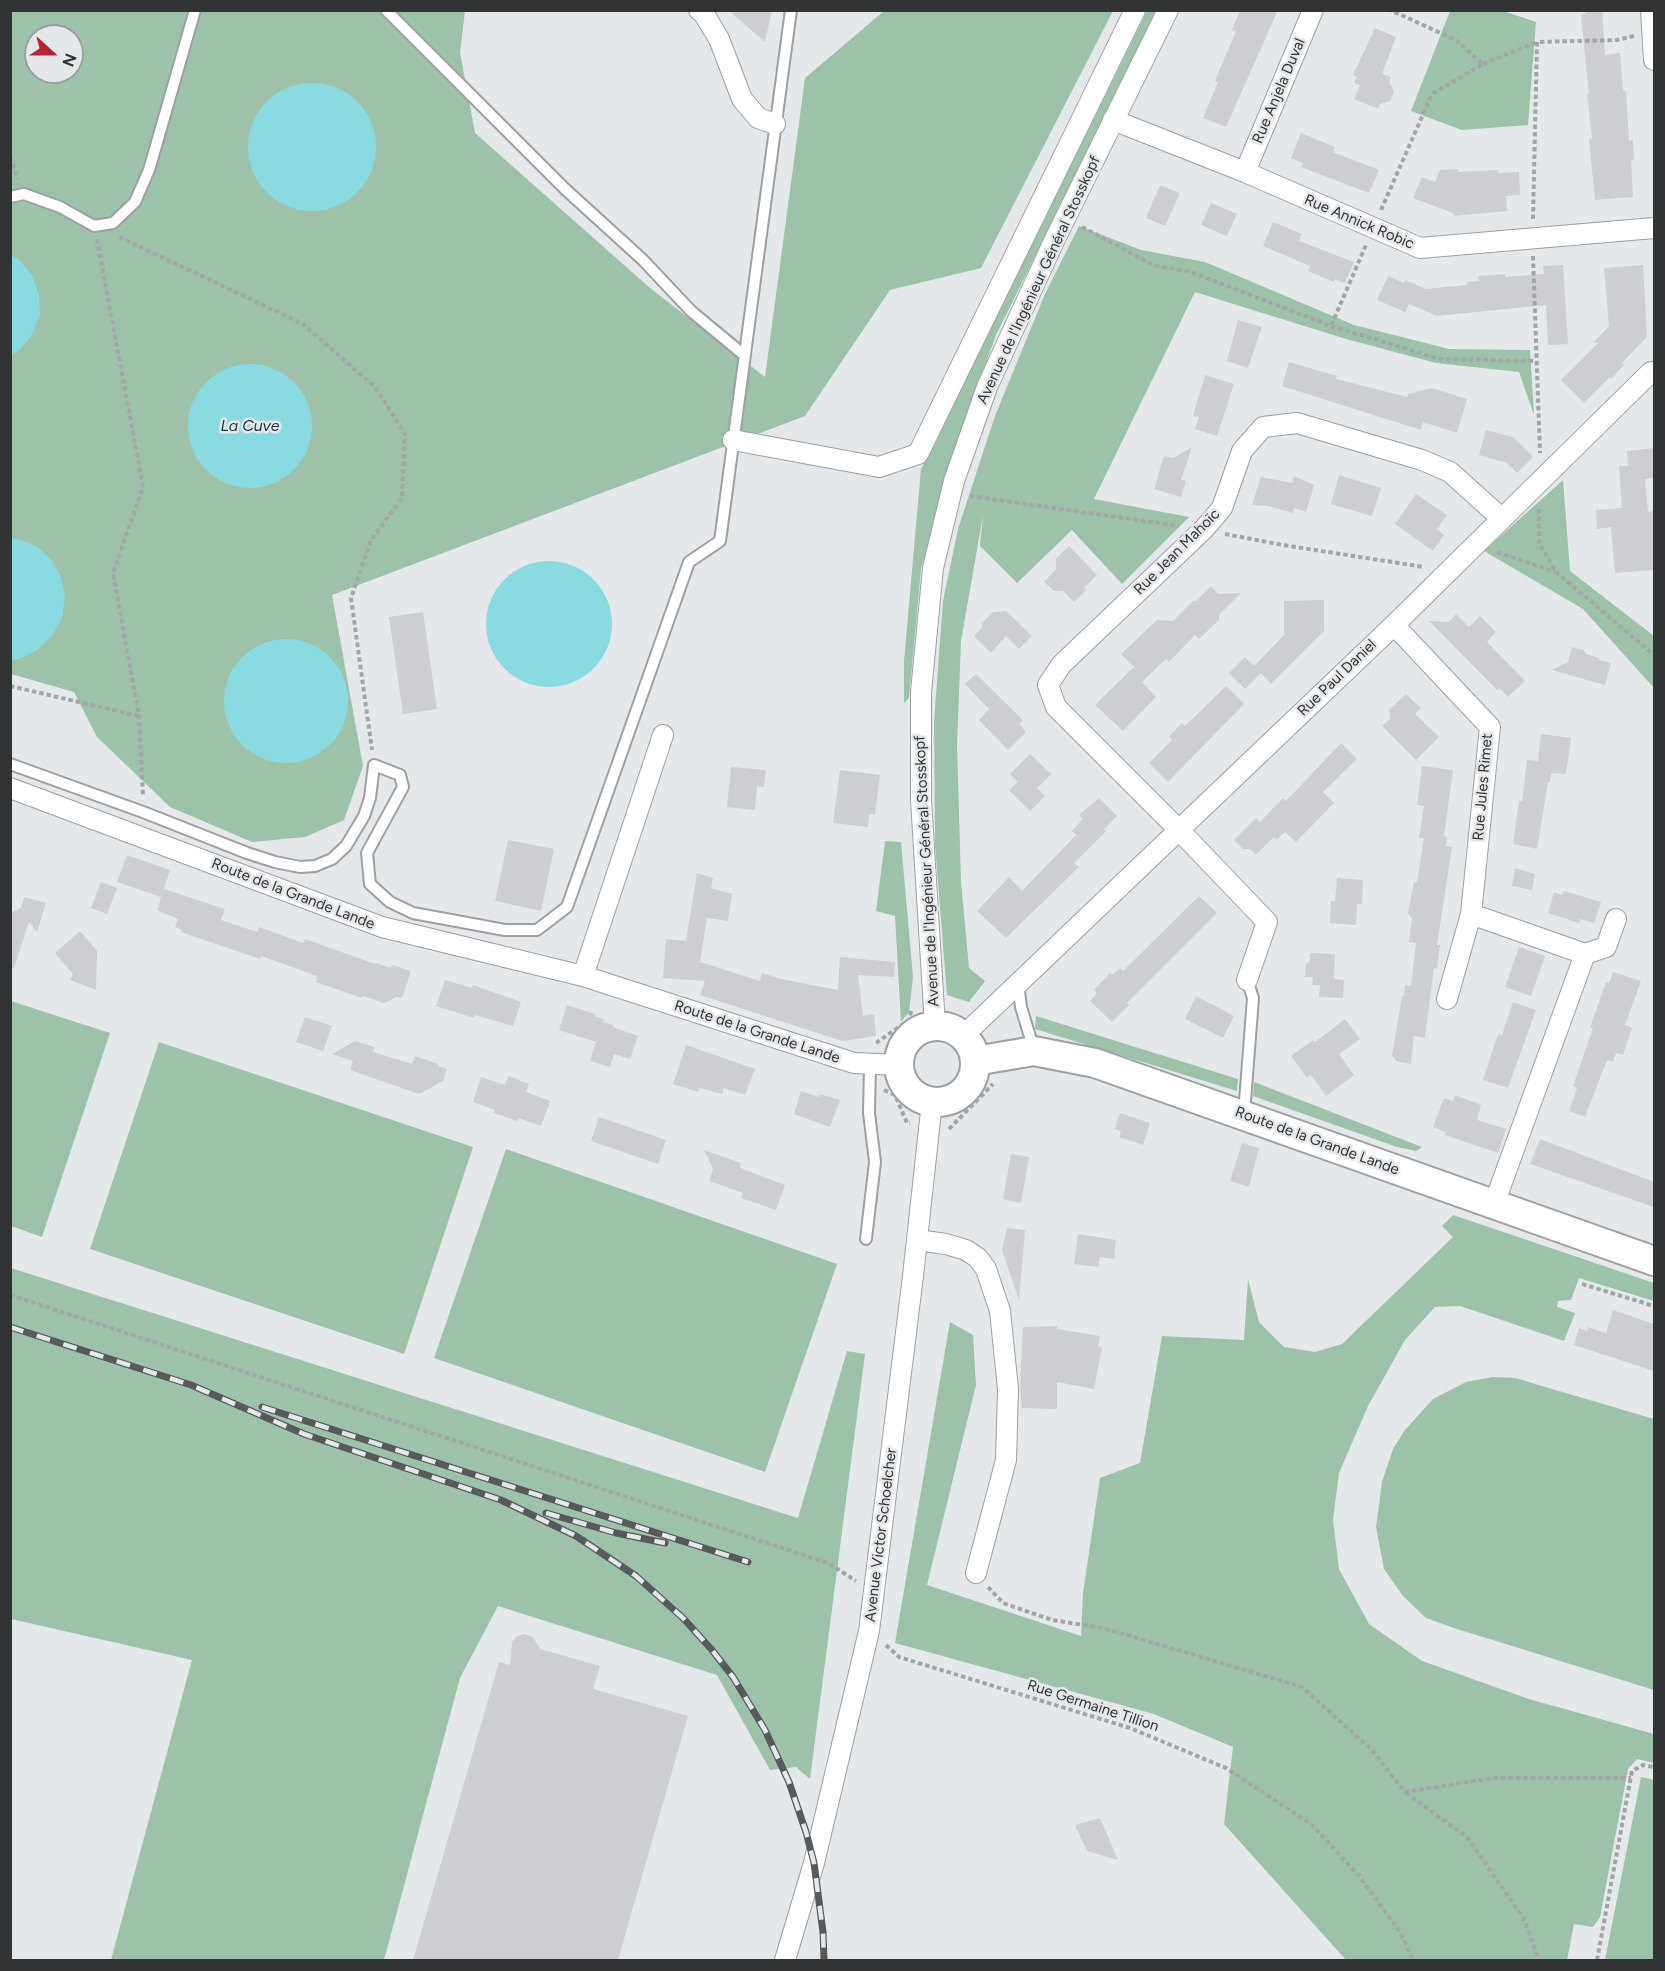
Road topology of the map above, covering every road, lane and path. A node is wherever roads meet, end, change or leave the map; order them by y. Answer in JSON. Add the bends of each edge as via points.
{"nodes":[{"id":1,"x":195,"y":10,"type":"edge"},
{"id":2,"x":386,"y":10,"type":"edge"},
{"id":3,"x":699,"y":10,"type":"edge"},
{"id":4,"x":792,"y":10,"type":"edge"},
{"id":5,"x":1136,"y":10,"type":"edge"},
{"id":6,"x":1168,"y":10,"type":"edge"},
{"id":7,"x":1313,"y":10,"type":"edge"},
{"id":8,"x":1651,"y":10,"type":"edge"},
{"id":9,"x":1652,"y":32,"type":"junction"},
{"id":10,"x":1537,"y":42,"type":"junction"},
{"id":11,"x":1654,"y":60,"type":"edge"},
{"id":12,"x":1483,"y":64,"type":"dead end"},
{"id":13,"x":1113,"y":120,"type":"junction"},
{"id":14,"x":775,"y":124,"type":"junction"},
{"id":15,"x":10,"y":157,"type":"edge"},
{"id":16,"x":1245,"y":172,"type":"junction"},
{"id":17,"x":24,"y":194,"type":"junction"},
{"id":18,"x":10,"y":197,"type":"edge"},
{"id":19,"x":94,"y":226,"type":"junction"},
{"id":20,"x":1654,"y":228,"type":"edge"},
{"id":21,"x":1533,"y":237,"type":"junction"},
{"id":22,"x":1332,"y":326,"type":"dead end"},
{"id":23,"x":744,"y":355,"type":"junction"},
{"id":24,"x":1536,"y":361,"type":"junction"},
{"id":25,"x":1654,"y":372,"type":"edge"},
{"id":26,"x":733,"y":440,"type":"junction"},
{"id":27,"x":1553,"y":468,"type":"junction"},
{"id":28,"x":951,"y":494,"type":"junction"},
{"id":29,"x":1539,"y":506,"type":"dead end"},
{"id":30,"x":1501,"y":518,"type":"junction"},
{"id":31,"x":1204,"y":529,"type":"junction"},
{"id":32,"x":1466,"y":553,"type":"junction"},
{"id":33,"x":1430,"y":562,"type":"dead end"},
{"id":34,"x":1556,"y":572,"type":"junction"},
{"id":35,"x":1394,"y":625,"type":"junction"},
{"id":36,"x":1654,"y":655,"type":"edge"},
{"id":37,"x":10,"y":686,"type":"edge"},
{"id":38,"x":139,"y":716,"type":"junction"},
{"id":39,"x":663,"y":735,"type":"dead end"},
{"id":40,"x":10,"y":764,"type":"edge"},
{"id":41,"x":374,"y":765,"type":"junction"},
{"id":42,"x":10,"y":788,"type":"edge"},
{"id":43,"x":143,"y":812,"type":"junction"},
{"id":44,"x":1179,"y":830,"type":"junction"},
{"id":45,"x":1471,"y":914,"type":"junction"},
{"id":46,"x":1616,"y":919,"type":"dead end"},
{"id":47,"x":1585,"y":954,"type":"junction"},
{"id":48,"x":583,"y":976,"type":"junction"},
{"id":49,"x":1247,"y":980,"type":"joint"},
{"id":50,"x":1018,"y":984,"type":"junction"},
{"id":51,"x":1447,"y":999,"type":"dead end"},
{"id":52,"x":934,"y":1016,"type":"junction"},
{"id":53,"x":1034,"y":1051,"type":"junction"},
{"id":54,"x":977,"y":1052,"type":"junction"},
{"id":55,"x":878,"y":1069,"type":"junction"},
{"id":56,"x":931,"y":1112,"type":"junction"},
{"id":57,"x":1244,"y":1115,"type":"junction"},
{"id":58,"x":1494,"y":1204,"type":"junction"},
{"id":59,"x":866,"y":1239,"type":"dead end"},
{"id":60,"x":917,"y":1240,"type":"junction"},
{"id":61,"x":1654,"y":1261,"type":"edge"},
{"id":62,"x":1582,"y":1284,"type":"dead end"},
{"id":63,"x":10,"y":1295,"type":"edge"},
{"id":64,"x":1654,"y":1306,"type":"edge"},
{"id":65,"x":976,"y":1573,"type":"joint"},
{"id":66,"x":873,"y":1592,"type":"junction"},
{"id":67,"x":869,"y":1631,"type":"junction"},
{"id":68,"x":1654,"y":1767,"type":"edge"},
{"id":69,"x":1631,"y":1778,"type":"junction"},
{"id":70,"x":1405,"y":1792,"type":"junction"},
{"id":71,"x":785,"y":1960,"type":"edge"},
{"id":72,"x":1413,"y":1960,"type":"edge"},
{"id":73,"x":1539,"y":1960,"type":"edge"},
{"id":74,"x":1597,"y":1960,"type":"edge"}],
"edges":[{"from":1,"to":19,"type":"lane","via":[[149,170],[135,202],[113,223]]},
{"from":2,"to":23,"type":"lane","via":[[691,311]]},
{"from":3,"to":14,"type":"street","via":[[719,39],[742,99],[758,118]]},
{"from":4,"to":14,"type":"lane"},
{"from":5,"to":26,"type":"street","via":[[918,454],[879,467]]},
{"from":6,"to":13,"type":"street","name":"Avenue de l'Ingénieur Général Stosskopf"},
{"from":7,"to":16,"type":"street","name":"Rue Anjela Duval"},
{"from":8,"to":9,"type":"street"},
{"from":9,"to":10,"type":"path","via":[[1617,40]]},
{"from":9,"to":11,"type":"street"},
{"from":10,"to":12,"type":"path"},
{"from":10,"to":21,"type":"path"},
{"from":13,"to":16,"type":"street","name":"Rue Annick Robic"},
{"from":13,"to":28,"type":"street","name":"Avenue de l'Ingénieur Général Stosskopf","via":[[987,387]]},
{"from":14,"to":23,"type":"lane"},
{"from":15,"to":17,"type":"path"},
{"from":16,"to":21,"type":"street","name":"Rue Annick Robic","via":[[1420,248]]},
{"from":17,"to":18,"type":"lane"},
{"from":17,"to":19,"type":"lane","via":[[60,207]]},
{"from":19,"to":38,"type":"path","via":[[142,487],[113,573]]},
{"from":19,"to":41,"type":"path","via":[[303,324],[375,387],[405,434],[402,498],[371,540],[351,598]]},
{"from":20,"to":21,"type":"street","name":"Rue Annick Robic"},
{"from":21,"to":24,"type":"path"},
{"from":22,"to":24,"type":"path","via":[[1440,359]]},
{"from":23,"to":26,"type":"lane"},
{"from":24,"to":27,"type":"path","via":[[1539,454]]},
{"from":25,"to":27,"type":"street","name":"Rue Paul Daniel"},
{"from":26,"to":41,"type":"lane","via":[[720,541],[689,562],[567,907],[537,930],[505,930],[413,913],[390,902],[370,884],[367,853],[403,787],[400,775]]},
{"from":27,"to":30,"type":"street","name":"Rue Paul Daniel"},
{"from":28,"to":31,"type":"path"},
{"from":28,"to":52,"type":"street","name":"Avenue de l'Ingénieur Général Stosskopf","via":[[933,568],[921,692],[921,801]]},
{"from":29,"to":34,"type":"path","via":[[1539,543]]},
{"from":30,"to":31,"type":"street","name":"Rue Jean Mahoïc","via":[[1450,472],[1297,423],[1263,427],[1242,451],[1222,508]]},
{"from":30,"to":32,"type":"street","name":"Rue Paul Daniel"},
{"from":31,"to":33,"type":"path","via":[[1422,568]]},
{"from":31,"to":44,"type":"street","name":"Rue Jean Mahoïc","via":[[1061,665],[1048,686],[1056,707]]},
{"from":32,"to":34,"type":"path","via":[[1496,552]]},
{"from":32,"to":35,"type":"street","name":"Rue Paul Daniel"},
{"from":34,"to":36,"type":"path"},
{"from":35,"to":44,"type":"street","name":"Rue Paul Daniel"},
{"from":35,"to":45,"type":"street","name":"Rue Jules Rimet","via":[[1490,727]]},
{"from":37,"to":38,"type":"path"},
{"from":38,"to":43,"type":"path"},
{"from":39,"to":48,"type":"street"},
{"from":40,"to":43,"type":"lane"},
{"from":41,"to":43,"type":"lane","via":[[370,798],[356,831],[332,859],[315,866],[276,862]]},
{"from":42,"to":48,"type":"street","name":"Route de la Grande Lande","via":[[381,927]]},
{"from":44,"to":49,"type":"street","via":[[1267,922]]},
{"from":44,"to":50,"type":"street","name":"Rue Paul Daniel"},
{"from":45,"to":47,"type":"street"},
{"from":45,"to":51,"type":"street","name":"Rue Jules Rimet"},
{"from":46,"to":47,"type":"street","via":[[1606,947]]},
{"from":47,"to":58,"type":"street"},
{"from":48,"to":55,"type":"street","name":"Route de la Grande Lande"},
{"from":49,"to":57,"type":"lane","via":[[1253,998]]},
{"from":50,"to":53,"type":"lane"},
{"from":50,"to":54,"type":"street","name":"Rue Paul Daniel"},
{"from":52,"to":54,"type":"street"},
{"from":52,"to":55,"type":"street"},
{"from":52,"to":55,"type":"path","via":[[914,1002],[909,1020],[872,1044]]},
{"from":53,"to":54,"type":"street","name":"Route de la Grande Lande"},
{"from":53,"to":57,"type":"street","name":"Route de la Grande Lande","via":[[1095,1063]]},
{"from":54,"to":56,"type":"street","via":[[973,1078],[963,1092]]},
{"from":54,"to":56,"type":"path","via":[[1000,1078],[950,1130]]},
{"from":55,"to":56,"type":"street","via":[[903,1082]]},
{"from":55,"to":56,"type":"path","via":[[907,1123]]},
{"from":55,"to":59,"type":"lane","via":[[869,1113],[875,1162]]},
{"from":56,"to":60,"type":"street","name":"Avenue Victor Schoelcher"},
{"from":57,"to":58,"type":"street","name":"Route de la Grande Lande"},
{"from":58,"to":61,"type":"street","name":"Route de la Grande Lande"},
{"from":60,"to":65,"type":"street","via":[[946,1244],[978,1258],[986,1269],[1000,1311],[1008,1389],[1006,1460]]},
{"from":60,"to":66,"type":"street","name":"Avenue Victor Schoelcher"},
{"from":62,"to":64,"type":"path"},
{"from":63,"to":66,"type":"path","via":[[828,1563]]},
{"from":65,"to":70,"type":"path","via":[[1003,1603],[1052,1620],[1103,1628],[1302,1687],[1371,1749]]},
{"from":66,"to":67,"type":"street","name":"Avenue Victor Schoelcher"},
{"from":67,"to":71,"type":"street","name":"Avenue Victor Schoelcher","via":[[814,1863]]},
{"from":67,"to":72,"type":"path","name":"Rue Germaine Tillion","via":[[899,1657],[1130,1728],[1226,1768],[1311,1824],[1360,1877],[1400,1932]]},
{"from":68,"to":69,"type":"path","via":[[1643,1765],[1632,1771]]},
{"from":69,"to":70,"type":"path","via":[[1494,1778]]},
{"from":69,"to":74,"type":"path"},
{"from":70,"to":73,"type":"path","via":[[1467,1837],[1524,1919]]}]}
